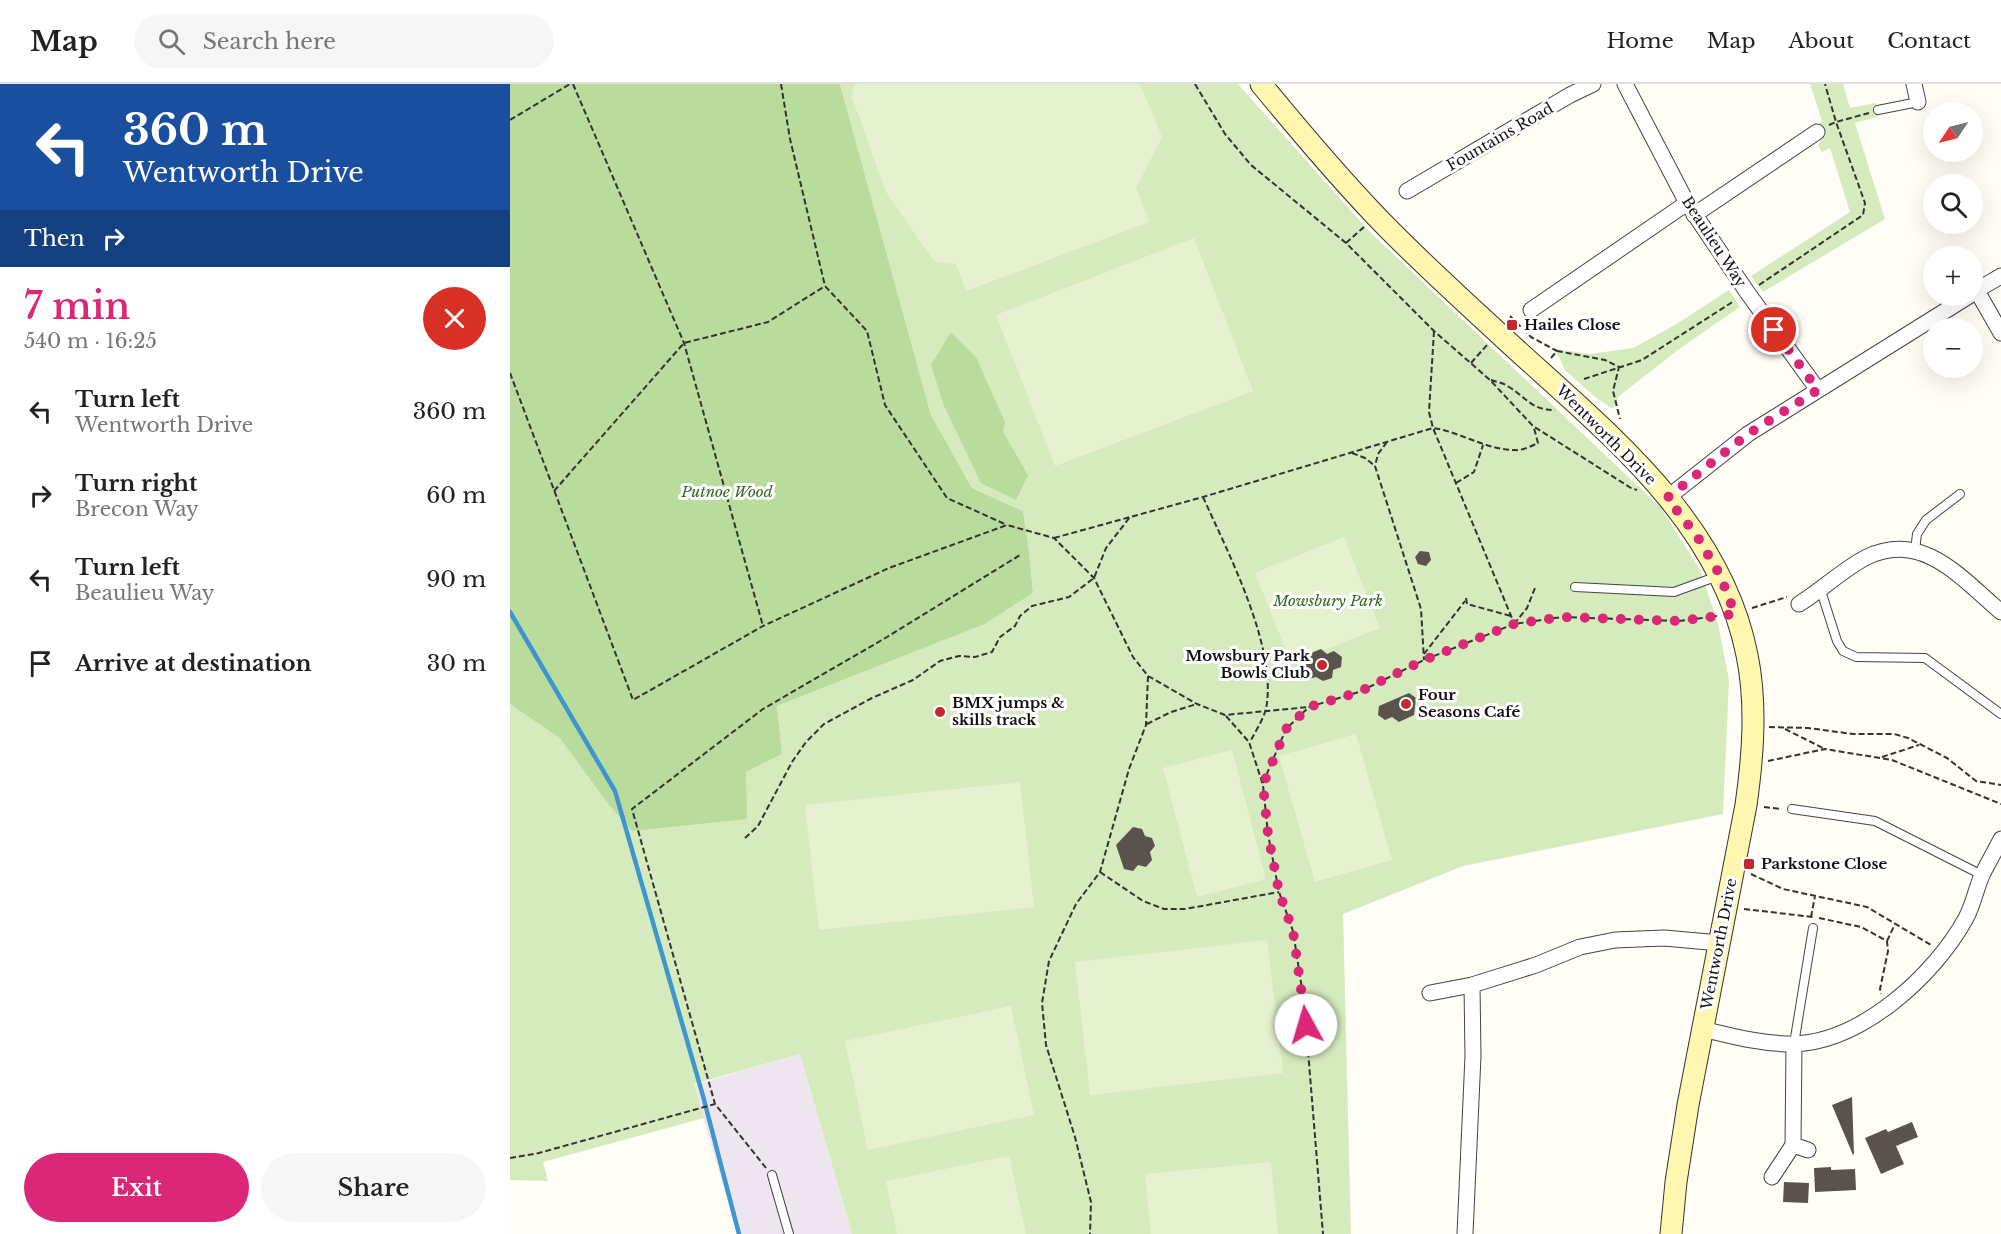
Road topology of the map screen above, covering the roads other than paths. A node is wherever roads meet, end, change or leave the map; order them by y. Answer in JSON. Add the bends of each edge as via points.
{"nodes":[{"id":1,"x":1262,"y":84,"type":"edge"},
{"id":2,"x":1593,"y":84,"type":"edge"},
{"id":3,"x":1626,"y":84,"type":"edge"},
{"id":4,"x":1914,"y":84,"type":"edge"},
{"id":5,"x":1918,"y":102,"type":"joint"},
{"id":6,"x":1878,"y":110,"type":"road end"},
{"id":7,"x":1817,"y":132,"type":"road end"},
{"id":8,"x":1407,"y":191,"type":"dead end"},
{"id":9,"x":1691,"y":209,"type":"junction"},
{"id":10,"x":2001,"y":276,"type":"edge"},
{"id":11,"x":1983,"y":287,"type":"edge"},
{"id":12,"x":1952,"y":306,"type":"edge"},
{"id":13,"x":1982,"y":306,"type":"edge"},
{"id":14,"x":1531,"y":310,"type":"dead end"},
{"id":15,"x":2001,"y":333,"type":"edge"},
{"id":16,"x":1818,"y":390,"type":"junction"},
{"id":17,"x":1662,"y":492,"type":"junction"},
{"id":18,"x":1960,"y":494,"type":"dead end"},
{"id":19,"x":1916,"y":550,"type":"junction"},
{"id":20,"x":1720,"y":575,"type":"junction"},
{"id":21,"x":1575,"y":587,"type":"dead end"},
{"id":22,"x":1821,"y":591,"type":"junction"},
{"id":23,"x":1799,"y":604,"type":"road end"},
{"id":24,"x":2001,"y":612,"type":"edge"},
{"id":25,"x":2001,"y":714,"type":"edge"},
{"id":26,"x":1792,"y":810,"type":"road end"},
{"id":27,"x":2001,"y":839,"type":"edge"},
{"id":28,"x":1982,"y":875,"type":"junction"},
{"id":29,"x":1813,"y":928,"type":"dead end"},
{"id":30,"x":1720,"y":943,"type":"junction"},
{"id":31,"x":1472,"y":985,"type":"junction"},
{"id":32,"x":1430,"y":993,"type":"dead end"},
{"id":33,"x":1702,"y":1029,"type":"junction"},
{"id":34,"x":1794,"y":1044,"type":"junction"},
{"id":35,"x":772,"y":1175,"type":"road end"},
{"id":36,"x":1772,"y":1177,"type":"dead end"},
{"id":37,"x":789,"y":1234,"type":"edge"},
{"id":38,"x":1465,"y":1234,"type":"edge"},
{"id":39,"x":1671,"y":1234,"type":"edge"}],
"edges":[{"from":1,"to":17,"type":"street","name":"Wentworth Drive","via":[[1376,216],[1590,415]]},
{"from":2,"to":8,"type":"street","name":"Fountains Road"},
{"from":3,"to":9,"type":"street","name":"Beaulieu Way"},
{"from":4,"to":5,"type":"street"},
{"from":5,"to":6,"type":"lane"},
{"from":7,"to":9,"type":"street"},
{"from":9,"to":14,"type":"street"},
{"from":9,"to":16,"type":"street","name":"Beaulieu Way"},
{"from":10,"to":11,"type":"street"},
{"from":12,"to":16,"type":"street"},
{"from":13,"to":15,"type":"street"},
{"from":16,"to":17,"type":"street"},
{"from":17,"to":20,"type":"street","name":"Wentworth Drive","via":[[1697,536]]},
{"from":18,"to":19,"type":"lane","via":[[1926,520],[1917,534]]},
{"from":19,"to":22,"type":"street","via":[[1888,550],[1868,557]]},
{"from":19,"to":24,"type":"street","via":[[1936,558]]},
{"from":20,"to":21,"type":"lane","via":[[1674,592]]},
{"from":20,"to":30,"type":"street","name":"Wentworth Drive","via":[[1747,655],[1753,709],[1752,764]]},
{"from":22,"to":23,"type":"street"},
{"from":22,"to":25,"type":"lane","via":[[1836,641],[1843,651],[1856,657],[1925,658]]},
{"from":26,"to":28,"type":"lane","via":[[1875,821]]},
{"from":27,"to":28,"type":"street"},
{"from":28,"to":34,"type":"street","via":[[1967,916],[1943,953],[1903,994],[1871,1018],[1836,1036]]},
{"from":29,"to":34,"type":"lane"},
{"from":30,"to":31,"type":"street","via":[[1664,938],[1615,940],[1580,947]]},
{"from":30,"to":33,"type":"street","name":"Wentworth Drive"},
{"from":31,"to":32,"type":"street"},
{"from":31,"to":38,"type":"street"},
{"from":33,"to":34,"type":"street","via":[[1759,1042]]},
{"from":33,"to":39,"type":"street","name":"Wentworth Drive"},
{"from":34,"to":36,"type":"street","via":[[1800,1148]]},
{"from":35,"to":37,"type":"lane"}]}
